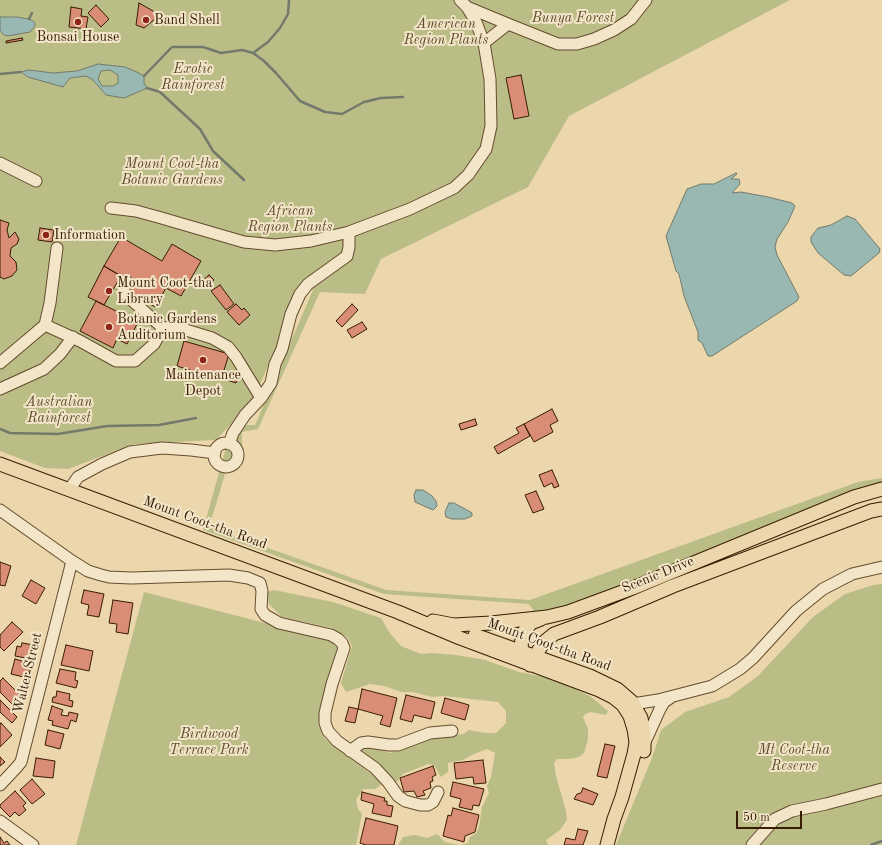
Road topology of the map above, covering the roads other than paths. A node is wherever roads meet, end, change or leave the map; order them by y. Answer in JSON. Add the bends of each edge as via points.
{"nodes":[{"id":1,"x":646,"y":0,"type":"edge"},
{"id":2,"x":464,"y":3,"type":"edge"},
{"id":3,"x":508,"y":24,"type":"junction"},
{"id":4,"x":484,"y":43,"type":"junction"},
{"id":5,"x":0,"y":164,"type":"edge"},
{"id":6,"x":36,"y":181,"type":"dead end"},
{"id":7,"x":112,"y":208,"type":"dead end"},
{"id":8,"x":349,"y":232,"type":"junction"},
{"id":9,"x":57,"y":248,"type":"dead end"},
{"id":10,"x":126,"y":281,"type":"dead end"},
{"id":11,"x":45,"y":325,"type":"junction"},
{"id":12,"x":163,"y":328,"type":"junction"},
{"id":13,"x":73,"y":337,"type":"junction"},
{"id":14,"x":0,"y":363,"type":"edge"},
{"id":15,"x":0,"y":390,"type":"edge"},
{"id":16,"x":261,"y":398,"type":"junction"},
{"id":17,"x":229,"y":444,"type":"junction"},
{"id":18,"x":214,"y":453,"type":"junction"},
{"id":19,"x":1,"y":468,"type":"edge"},
{"id":20,"x":882,"y":489,"type":"edge"},
{"id":21,"x":69,"y":490,"type":"junction"},
{"id":22,"x":882,"y":509,"type":"edge"},
{"id":23,"x":0,"y":510,"type":"edge"},
{"id":24,"x":72,"y":561,"type":"junction"},
{"id":25,"x":882,"y":567,"type":"edge"},
{"id":26,"x":398,"y":612,"type":"junction"},
{"id":27,"x":556,"y":615,"type":"junction"},
{"id":28,"x":428,"y":620,"type":"junction"},
{"id":29,"x":522,"y":651,"type":"junction"},
{"id":30,"x":533,"y":660,"type":"junction"},
{"id":31,"x":672,"y":697,"type":"junction"},
{"id":32,"x":627,"y":704,"type":"junction"},
{"id":33,"x":452,"y":732,"type":"dead end"},
{"id":34,"x":645,"y":742,"type":"junction"},
{"id":35,"x":350,"y":751,"type":"junction"},
{"id":36,"x":0,"y":785,"type":"edge"},
{"id":37,"x":882,"y":789,"type":"edge"},
{"id":38,"x":438,"y":792,"type":"dead end"},
{"id":39,"x":622,"y":797,"type":"junction"},
{"id":40,"x":0,"y":821,"type":"edge"},
{"id":41,"x":33,"y":845,"type":"edge"},
{"id":42,"x":607,"y":845,"type":"edge"},
{"id":43,"x":752,"y":845,"type":"edge"}],
"edges":[{"from":1,"to":3,"type":"street","via":[[631,19],[614,30],[594,40],[577,44],[558,44]]},
{"from":2,"to":3,"type":"street"},
{"from":2,"to":4,"type":"street","via":[[476,22]]},
{"from":3,"to":4,"type":"street"},
{"from":4,"to":8,"type":"street","via":[[490,79],[491,126],[486,149],[475,165],[454,188]]},
{"from":5,"to":6,"type":"street"},
{"from":7,"to":8,"type":"street","via":[[136,211],[244,242],[275,245],[311,241]]},
{"from":8,"to":16,"type":"street","via":[[347,256],[308,284],[300,294],[291,314],[271,383]]},
{"from":9,"to":11,"type":"street"},
{"from":10,"to":12,"type":"street","via":[[123,290],[128,297]]},
{"from":11,"to":13,"type":"street"},
{"from":11,"to":14,"type":"street"},
{"from":12,"to":13,"type":"street","via":[[154,344],[135,361],[116,361]]},
{"from":12,"to":16,"type":"street","via":[[176,327],[212,338],[228,347]]},
{"from":13,"to":15,"type":"street","via":[[44,370]]},
{"from":16,"to":17,"type":"street","via":[[245,415]]},
{"from":17,"to":18,"type":"street","via":[[218,446]]},
{"from":17,"to":18,"type":"street","via":[[236,448],[238,455],[233,465],[221,466],[216,461]]},
{"from":18,"to":21,"type":"street","via":[[162,448],[130,452],[78,477]]},
{"from":19,"to":21,"type":"main road","name":"Mount Coot-tha Road"},
{"from":20,"to":27,"type":"main road","name":"Scenic Drive","via":[[854,497],[600,601]]},
{"from":21,"to":26,"type":"main road","name":"Mount Coot-tha Road"},
{"from":22,"to":30,"type":"main road","name":"Scenic Drive","via":[[672,586],[557,633],[545,640]]},
{"from":23,"to":24,"type":"street"},
{"from":24,"to":35,"type":"street","via":[[109,577],[229,575],[260,583],[261,609],[265,615],[279,623],[331,635],[342,643],[344,648],[332,684],[325,723],[328,731]]},
{"from":24,"to":36,"type":"street","name":"Walter Street","via":[[21,762]]},
{"from":25,"to":31,"type":"street","via":[[852,574],[823,589],[796,611],[740,669],[712,686]]},
{"from":26,"to":28,"type":"main road","name":"Mount Coot-tha Road"},
{"from":26,"to":30,"type":"main road","name":"Mount Coot-tha Road","via":[[460,638]]},
{"from":27,"to":28,"type":"main road","name":"Scenic Drive","via":[[464,625]]},
{"from":27,"to":29,"type":"main road","name":"Scenic Drive","via":[[529,625],[522,638]]},
{"from":28,"to":29,"type":"main road","name":"Mount Coot-tha Road"},
{"from":29,"to":30,"type":"main road"},
{"from":30,"to":32,"type":"main road","name":"Mount Coot-tha Road"},
{"from":31,"to":32,"type":"street"},
{"from":31,"to":34,"type":"street","via":[[666,700],[660,709]]},
{"from":32,"to":34,"type":"main road","via":[[642,722]]},
{"from":32,"to":39,"type":"main road","via":[[626,710],[633,723],[636,742]]},
{"from":33,"to":35,"type":"street","via":[[430,733],[398,745],[361,743]]},
{"from":34,"to":39,"type":"main road","via":[[640,764]]},
{"from":35,"to":38,"type":"street","via":[[375,768],[405,801],[428,805],[433,802]]},
{"from":37,"to":43,"type":"street","via":[[792,811],[775,819]]},
{"from":39,"to":42,"type":"main road"},
{"from":40,"to":41,"type":"street"}]}
